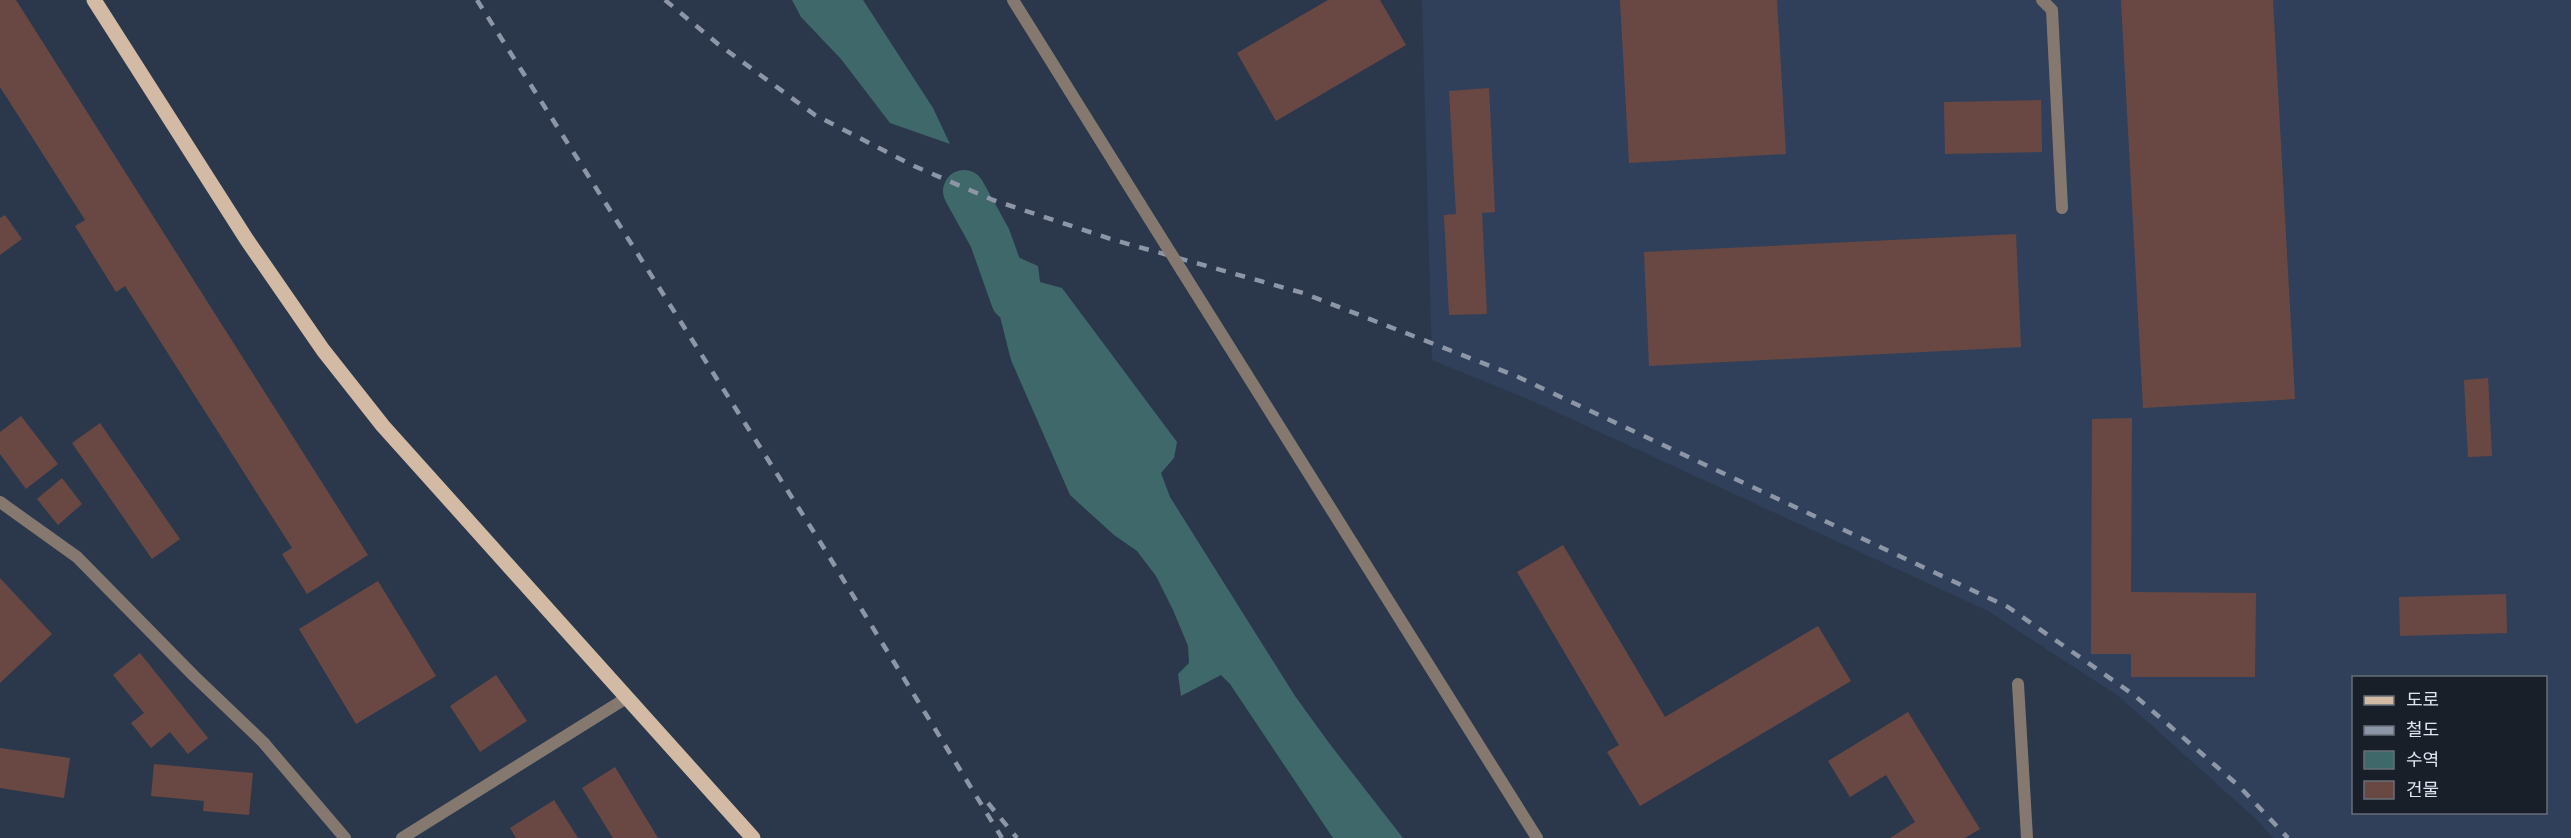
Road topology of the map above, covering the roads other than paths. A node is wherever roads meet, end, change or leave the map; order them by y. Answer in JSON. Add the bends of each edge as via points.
{"nodes":[{"id":1,"x":93,"y":0,"type":"edge"},
{"id":2,"x":1013,"y":0,"type":"edge"},
{"id":3,"x":2042,"y":0,"type":"edge"},
{"id":4,"x":2062,"y":208,"type":"dead end"},
{"id":5,"x":0,"y":502,"type":"edge"},
{"id":6,"x":2018,"y":684,"type":"dead end"},
{"id":7,"x":628,"y":697,"type":"junction"},
{"id":8,"x":345,"y":838,"type":"edge"},
{"id":9,"x":402,"y":838,"type":"edge"},
{"id":10,"x":753,"y":838,"type":"edge"},
{"id":11,"x":1537,"y":838,"type":"edge"},
{"id":12,"x":2027,"y":838,"type":"edge"}],
"edges":[{"from":1,"to":7,"type":"main road","via":[[323,350],[443,496]]},
{"from":2,"to":11,"type":"street","bridge":true},
{"from":3,"to":4,"type":"street","via":[[2052,10]]},
{"from":5,"to":8,"type":"street","via":[[77,557],[263,742]]},
{"from":6,"to":12,"type":"street"},
{"from":7,"to":9,"type":"street"},
{"from":7,"to":10,"type":"main road"}]}
